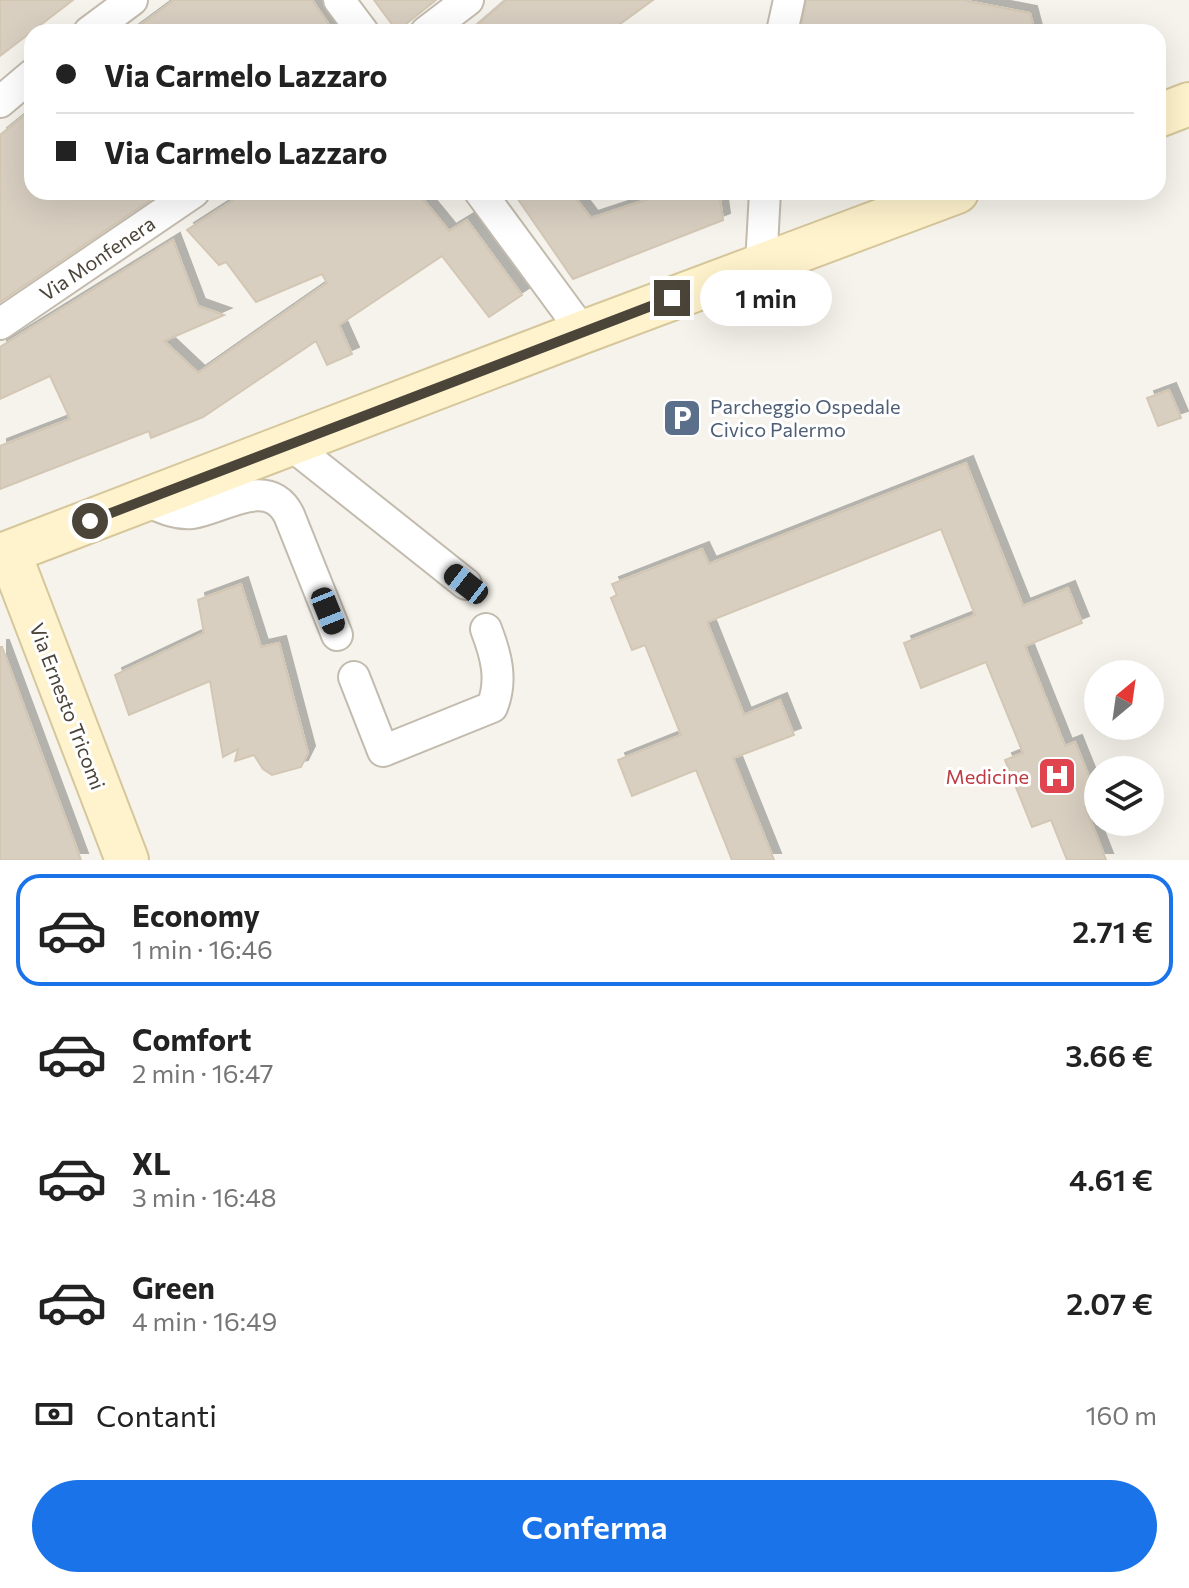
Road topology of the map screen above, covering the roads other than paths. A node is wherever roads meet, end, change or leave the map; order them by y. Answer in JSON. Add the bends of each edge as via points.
{"nodes":[{"id":1,"x":132,"y":0,"type":"edge"},
{"id":2,"x":339,"y":0,"type":"edge"},
{"id":3,"x":468,"y":0,"type":"edge"},
{"id":4,"x":789,"y":0,"type":"edge"},
{"id":5,"x":100,"y":24,"type":"edge"},
{"id":6,"x":357,"y":24,"type":"edge"},
{"id":7,"x":436,"y":24,"type":"edge"},
{"id":8,"x":784,"y":24,"type":"edge"},
{"id":9,"x":24,"y":82,"type":"edge"},
{"id":10,"x":0,"y":102,"type":"edge"},
{"id":11,"x":1189,"y":104,"type":"edge"},
{"id":12,"x":1166,"y":113,"type":"edge"},
{"id":13,"x":182,"y":200,"type":"edge"},
{"id":14,"x":486,"y":200,"type":"edge"},
{"id":15,"x":765,"y":200,"type":"edge"},
{"id":16,"x":936,"y":200,"type":"edge"},
{"id":17,"x":761,"y":265,"type":"junction"},
{"id":18,"x":0,"y":324,"type":"edge"},
{"id":19,"x":583,"y":332,"type":"junction"},
{"id":20,"x":290,"y":444,"type":"junction"},
{"id":21,"x":144,"y":500,"type":"junction"},
{"id":22,"x":4,"y":554,"type":"edge"},
{"id":23,"x":466,"y":584,"type":"dead end"},
{"id":24,"x":486,"y":629,"type":"dead end"},
{"id":25,"x":337,"y":635,"type":"dead end"},
{"id":26,"x":354,"y":677,"type":"dead end"},
{"id":27,"x":127,"y":860,"type":"edge"}],
"edges":[{"from":1,"to":5,"type":"street"},
{"from":2,"to":6,"type":"street"},
{"from":3,"to":7,"type":"street"},
{"from":4,"to":8,"type":"street"},
{"from":9,"to":10,"type":"street"},
{"from":11,"to":12,"type":"street"},
{"from":13,"to":18,"type":"street","name":"Via Monfenera"},
{"from":14,"to":19,"type":"street"},
{"from":15,"to":17,"type":"street"},
{"from":16,"to":17,"type":"street"},
{"from":17,"to":19,"type":"street"},
{"from":19,"to":20,"type":"street"},
{"from":20,"to":21,"type":"street"},
{"from":20,"to":23,"type":"street"},
{"from":21,"to":22,"type":"street"},
{"from":21,"to":25,"type":"street","via":[[191,513],[250,496],[279,503],[289,515]]},
{"from":22,"to":27,"type":"street","name":"Via Ernesto Tricomi"},
{"from":24,"to":26,"type":"street","via":[[498,670],[499,690],[492,707],[383,751]]}]}
